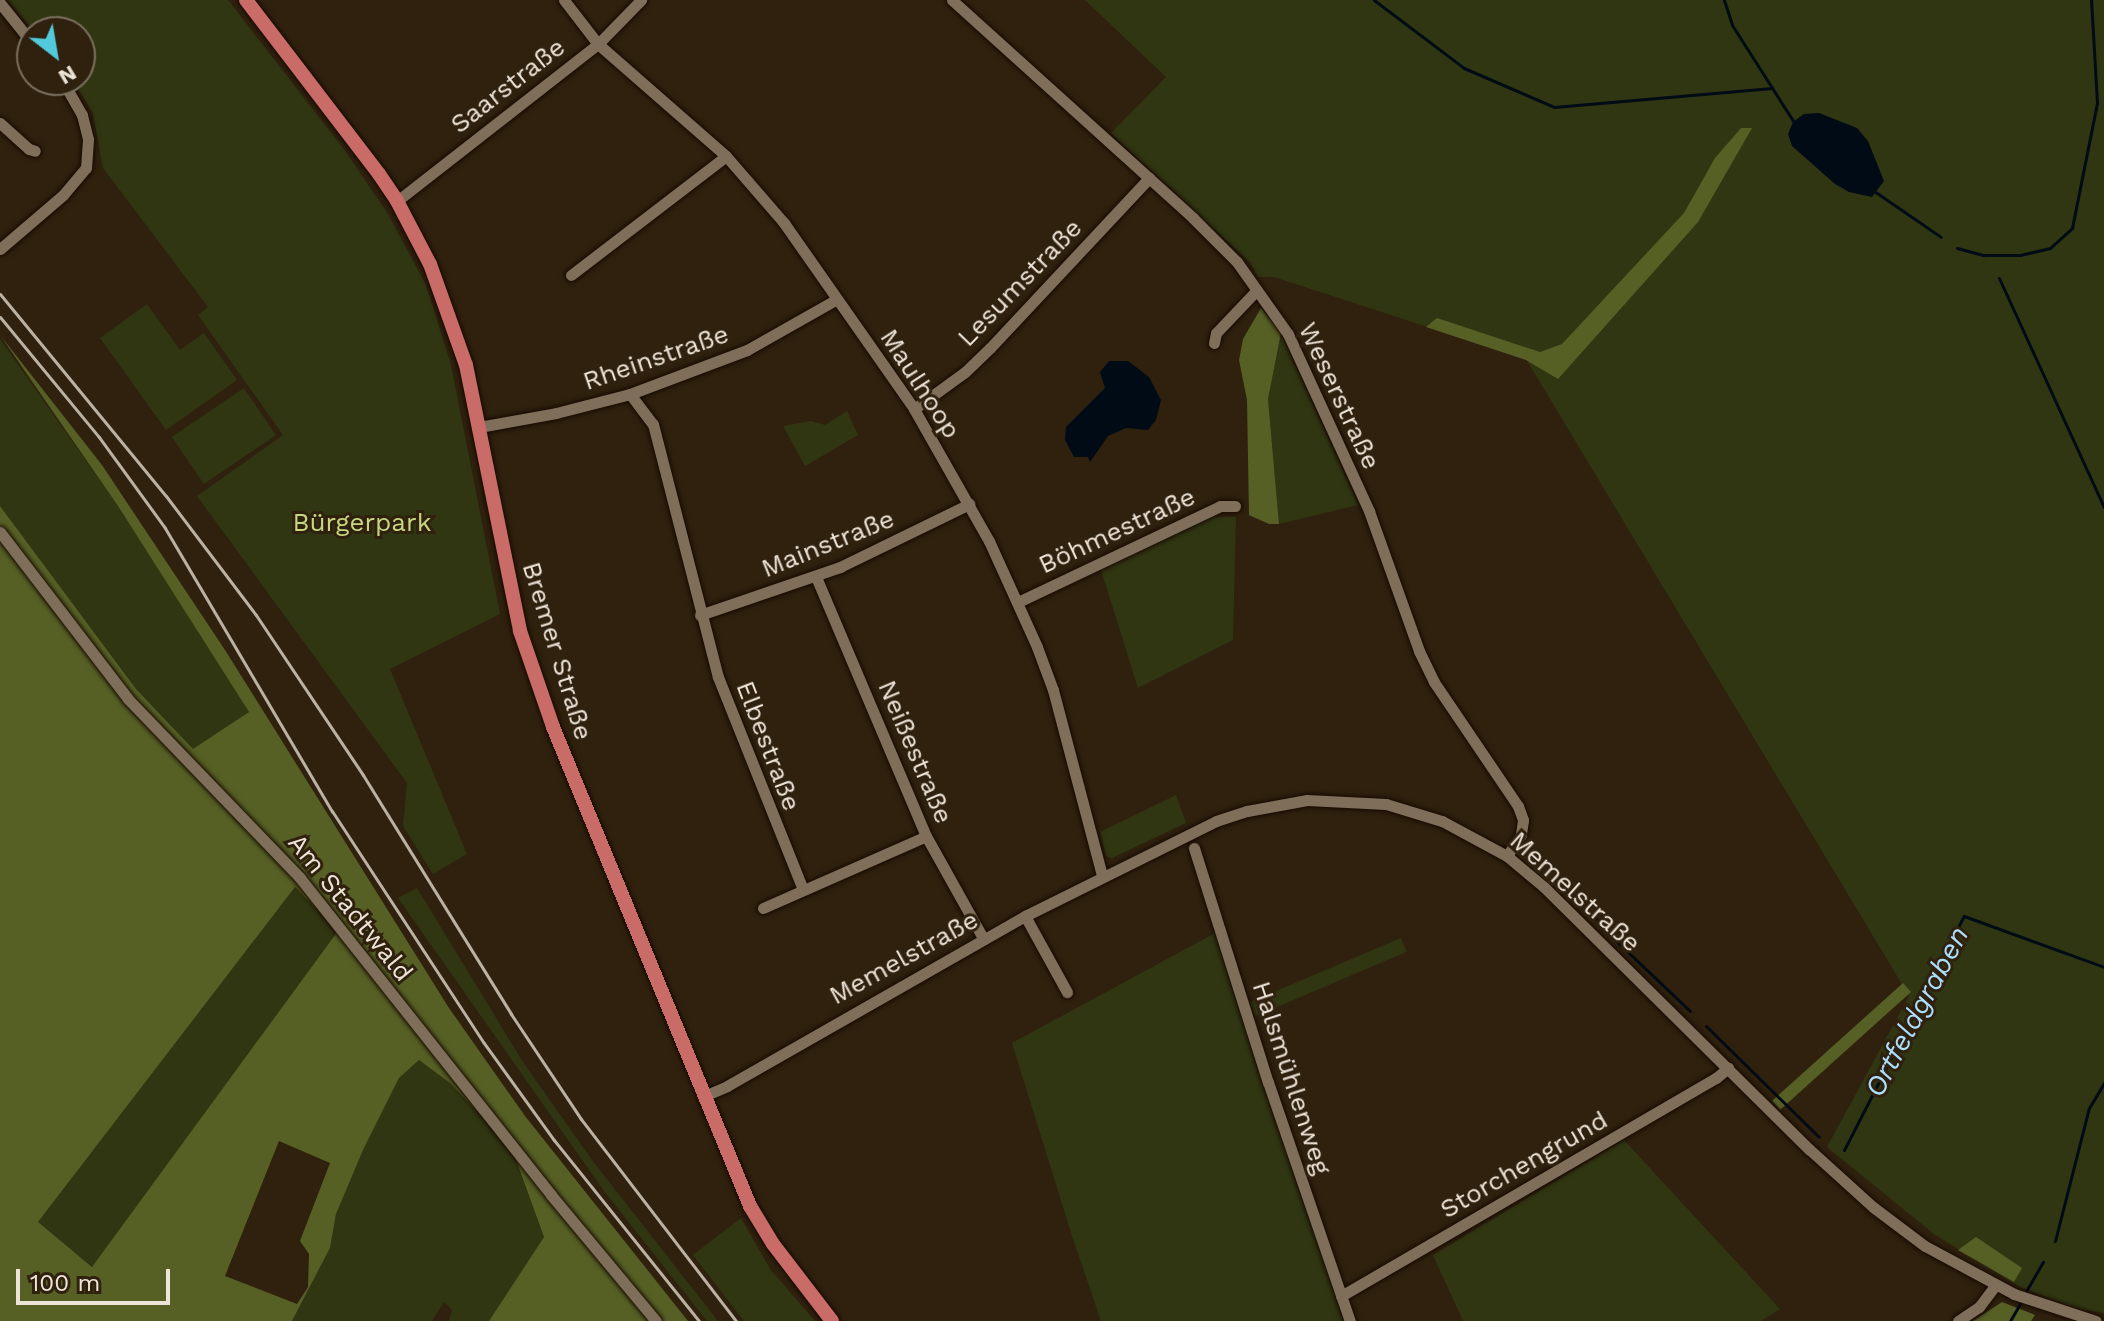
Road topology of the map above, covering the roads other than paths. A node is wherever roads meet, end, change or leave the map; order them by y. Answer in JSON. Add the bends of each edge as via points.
{"nodes":[{"id":1,"x":246,"y":0,"type":"edge"},
{"id":2,"x":564,"y":0,"type":"edge"},
{"id":3,"x":641,"y":0,"type":"edge"},
{"id":4,"x":952,"y":0,"type":"edge"},
{"id":5,"x":0,"y":3,"type":"edge"},
{"id":6,"x":16,"y":23,"type":"edge"},
{"id":7,"x":598,"y":44,"type":"junction"},
{"id":8,"x":71,"y":96,"type":"edge"},
{"id":9,"x":0,"y":123,"type":"edge"},
{"id":10,"x":35,"y":151,"type":"dead end"},
{"id":11,"x":726,"y":156,"type":"junction"},
{"id":12,"x":1149,"y":178,"type":"junction"},
{"id":13,"x":397,"y":201,"type":"junction"},
{"id":14,"x":2,"y":248,"type":"edge"},
{"id":15,"x":571,"y":275,"type":"dead end"},
{"id":16,"x":1257,"y":290,"type":"junction"},
{"id":17,"x":837,"y":299,"type":"junction"},
{"id":18,"x":1214,"y":343,"type":"dead end"},
{"id":19,"x":630,"y":394,"type":"junction"},
{"id":20,"x":914,"y":409,"type":"junction"},
{"id":21,"x":479,"y":427,"type":"junction"},
{"id":22,"x":969,"y":504,"type":"junction"},
{"id":23,"x":1235,"y":506,"type":"dead end"},
{"id":24,"x":0,"y":532,"type":"edge"},
{"id":25,"x":816,"y":577,"type":"junction"},
{"id":26,"x":1018,"y":602,"type":"junction"},
{"id":27,"x":700,"y":615,"type":"junction"},
{"id":28,"x":926,"y":836,"type":"junction"},
{"id":29,"x":1194,"y":848,"type":"dead end"},
{"id":30,"x":1507,"y":856,"type":"junction"},
{"id":31,"x":1102,"y":876,"type":"junction"},
{"id":32,"x":803,"y":890,"type":"junction"},
{"id":33,"x":763,"y":908,"type":"dead end"},
{"id":34,"x":1025,"y":916,"type":"junction"},
{"id":35,"x":983,"y":938,"type":"junction"},
{"id":36,"x":1067,"y":992,"type":"dead end"},
{"id":37,"x":1728,"y":1068,"type":"junction"},
{"id":38,"x":704,"y":1096,"type":"junction"},
{"id":39,"x":1995,"y":1286,"type":"junction"},
{"id":40,"x":1341,"y":1296,"type":"junction"},
{"id":41,"x":656,"y":1321,"type":"edge"},
{"id":42,"x":832,"y":1321,"type":"edge"},
{"id":43,"x":1350,"y":1321,"type":"edge"},
{"id":44,"x":1958,"y":1321,"type":"edge"},
{"id":45,"x":2096,"y":1321,"type":"edge"}],
"edges":[{"from":1,"to":13,"type":"main road","name":"Bremer Straße"},
{"from":2,"to":7,"type":"street","name":"Maulhoop"},
{"from":3,"to":7,"type":"street","name":"Saarstraße"},
{"from":4,"to":12,"type":"street","name":"Weserstraße"},
{"from":5,"to":6,"type":"street"},
{"from":7,"to":11,"type":"street","name":"Maulhoop"},
{"from":7,"to":13,"type":"street","name":"Saarstraße"},
{"from":8,"to":14,"type":"street","via":[[88,139],[86,168]]},
{"from":9,"to":10,"type":"street"},
{"from":11,"to":15,"type":"street"},
{"from":11,"to":17,"type":"street","name":"Maulhoop","via":[[784,223]]},
{"from":12,"to":16,"type":"street","name":"Weserstraße","via":[[1226,251]]},
{"from":12,"to":20,"type":"street","name":"Lesumstraße","via":[[990,348]]},
{"from":13,"to":21,"type":"main road","name":"Bremer Straße","via":[[451,316]]},
{"from":16,"to":18,"type":"street","via":[[1216,333]]},
{"from":16,"to":30,"type":"street","name":"Weserstraße","via":[[1313,382],[1369,511],[1429,672],[1518,806],[1521,835]]},
{"from":17,"to":19,"type":"street","name":"Rheinstraße","via":[[747,350]]},
{"from":17,"to":20,"type":"street","name":"Maulhoop"},
{"from":19,"to":21,"type":"street","name":"Rheinstraße"},
{"from":19,"to":27,"type":"street","name":"Elbestraße","via":[[653,424]]},
{"from":20,"to":22,"type":"street","name":"Maulhoop"},
{"from":21,"to":38,"type":"main road","name":"Bremer Straße","via":[[509,584],[542,699]]},
{"from":22,"to":25,"type":"street","name":"Mainstraße"},
{"from":22,"to":26,"type":"street","name":"Maulhoop"},
{"from":23,"to":26,"type":"street","name":"Böhmestraße","via":[[1220,506]]},
{"from":24,"to":41,"type":"street","name":"Am Stadtwald","via":[[128,699],[282,857],[342,928]]},
{"from":25,"to":27,"type":"street","name":"Mainstraße"},
{"from":25,"to":28,"type":"street","name":"Neißestraße"},
{"from":26,"to":31,"type":"street","name":"Maulhoop","via":[[1053,690]]},
{"from":27,"to":32,"type":"street","name":"Elbestraße","via":[[718,677]]},
{"from":28,"to":32,"type":"street"},
{"from":28,"to":35,"type":"street","name":"Neißestraße"},
{"from":29,"to":40,"type":"street","name":"Halsmühlenweg"},
{"from":30,"to":31,"type":"street","name":"Memelstraße","via":[[1464,831],[1406,809],[1365,801],[1307,800],[1216,821]]},
{"from":30,"to":37,"type":"street","name":"Memelstraße"},
{"from":31,"to":34,"type":"street","name":"Memelstraße"},
{"from":32,"to":33,"type":"street"},
{"from":34,"to":35,"type":"street","name":"Memelstraße"},
{"from":34,"to":36,"type":"street"},
{"from":35,"to":38,"type":"street","name":"Memelstraße"},
{"from":37,"to":39,"type":"street","name":"Memelstraße","via":[[1873,1207],[1925,1246]]},
{"from":37,"to":40,"type":"street","name":"Storchengrund"},
{"from":38,"to":42,"type":"main road","name":"Bremer Straße","via":[[759,1224]]},
{"from":39,"to":44,"type":"street","via":[[1979,1307]]},
{"from":39,"to":45,"type":"street","name":"Memelstraße"},
{"from":40,"to":43,"type":"street","name":"Halsmühlenweg"}]}
